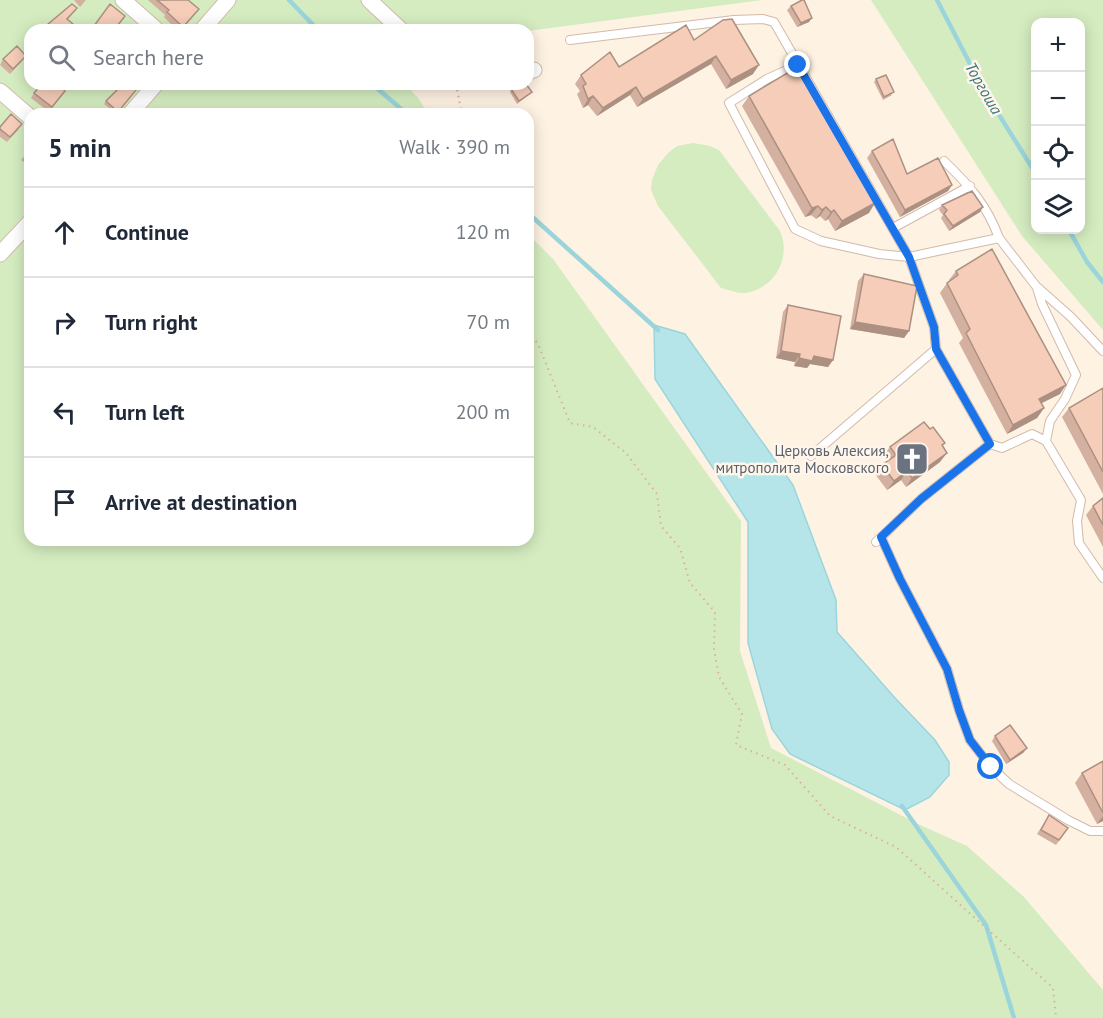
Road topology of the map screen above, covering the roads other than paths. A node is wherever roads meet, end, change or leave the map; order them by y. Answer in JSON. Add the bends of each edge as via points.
{"nodes":[{"id":1,"x":123,"y":0,"type":"edge"},
{"id":2,"x":228,"y":0,"type":"edge"},
{"id":3,"x":369,"y":0,"type":"edge"},
{"id":4,"x":150,"y":24,"type":"edge"},
{"id":5,"x":207,"y":24,"type":"edge"},
{"id":6,"x":395,"y":24,"type":"edge"},
{"id":7,"x":570,"y":40,"type":"dead end"},
{"id":8,"x":798,"y":65,"type":"junction"},
{"id":9,"x":151,"y":90,"type":"edge"},
{"id":10,"x":0,"y":91,"type":"edge"},
{"id":11,"x":135,"y":108,"type":"edge"},
{"id":12,"x":24,"y":112,"type":"edge"},
{"id":13,"x":944,"y":161,"type":"dead end"},
{"id":14,"x":970,"y":186,"type":"junction"},
{"id":15,"x":24,"y":228,"type":"edge"},
{"id":16,"x":892,"y":228,"type":"junction"},
{"id":17,"x":999,"y":238,"type":"junction"},
{"id":18,"x":0,"y":254,"type":"edge"},
{"id":19,"x":909,"y":257,"type":"junction"},
{"id":20,"x":1036,"y":286,"type":"junction"},
{"id":21,"x":936,"y":349,"type":"junction"},
{"id":22,"x":1103,"y":351,"type":"edge"},
{"id":23,"x":1046,"y":441,"type":"junction"},
{"id":24,"x":990,"y":444,"type":"junction"},
{"id":25,"x":811,"y":456,"type":"dead end"},
{"id":26,"x":1103,"y":578,"type":"edge"},
{"id":27,"x":1103,"y":831,"type":"edge"}],
"edges":[{"from":1,"to":4,"type":"street"},
{"from":2,"to":5,"type":"street"},
{"from":3,"to":6,"type":"street"},
{"from":7,"to":8,"type":"lane","via":[[763,19],[774,22]]},
{"from":8,"to":16,"type":"lane"},
{"from":8,"to":19,"type":"lane","via":[[729,103],[795,230],[821,241]]},
{"from":9,"to":11,"type":"street"},
{"from":10,"to":12,"type":"street"},
{"from":13,"to":14,"type":"lane"},
{"from":14,"to":16,"type":"lane"},
{"from":14,"to":17,"type":"lane"},
{"from":15,"to":18,"type":"street"},
{"from":16,"to":19,"type":"lane"},
{"from":17,"to":19,"type":"lane"},
{"from":17,"to":20,"type":"lane"},
{"from":19,"to":21,"type":"lane","via":[[934,327]]},
{"from":20,"to":22,"type":"lane"},
{"from":20,"to":23,"type":"lane","via":[[1076,375],[1050,421]]},
{"from":21,"to":24,"type":"lane"},
{"from":21,"to":25,"type":"lane"},
{"from":23,"to":24,"type":"lane","via":[[1032,434],[1002,448]]},
{"from":23,"to":26,"type":"lane","via":[[1081,500],[1077,521],[1079,543]]},
{"from":24,"to":27,"type":"lane","via":[[921,499],[879,539],[947,669],[970,740],[1009,784],[1068,820],[1090,831]]}]}
